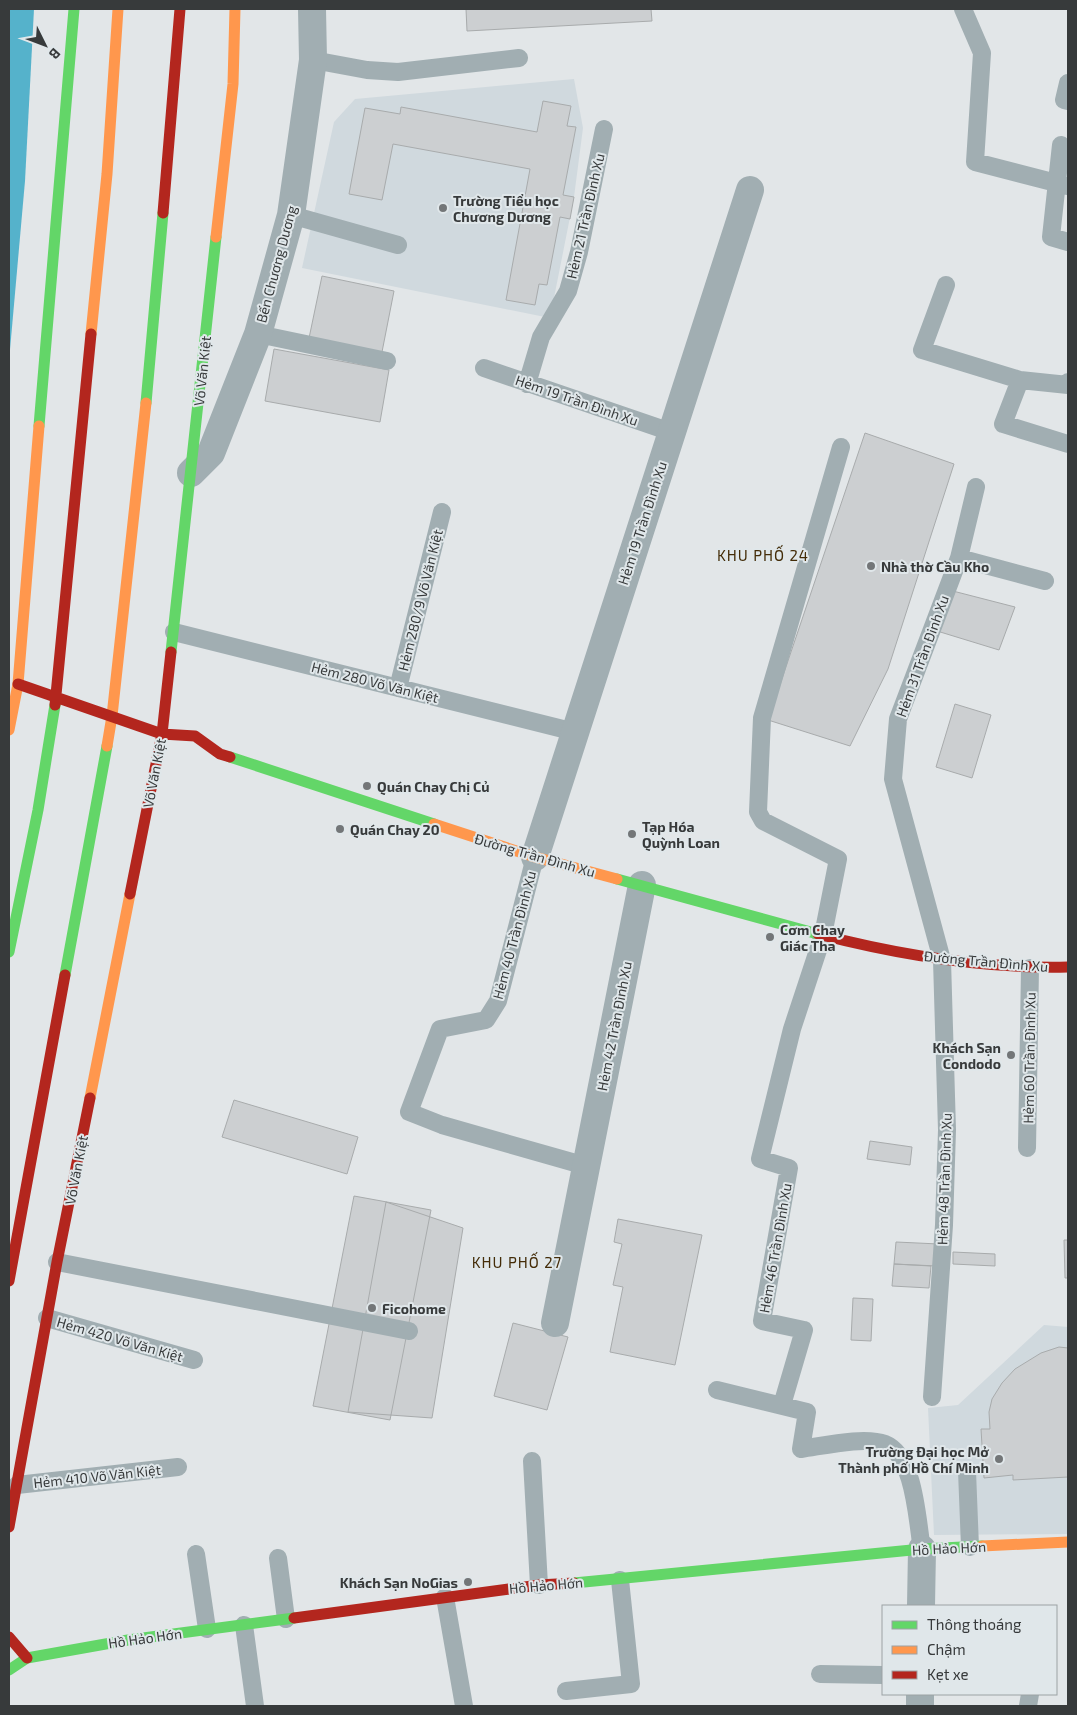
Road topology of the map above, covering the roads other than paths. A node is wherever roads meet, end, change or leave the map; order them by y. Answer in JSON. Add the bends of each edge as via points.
{"nodes":[{"id":1,"x":74,"y":9,"type":"edge"},
{"id":2,"x":118,"y":9,"type":"edge"},
{"id":3,"x":180,"y":9,"type":"edge"},
{"id":4,"x":236,"y":9,"type":"edge"},
{"id":5,"x":312,"y":9,"type":"edge"},
{"id":6,"x":963,"y":9,"type":"edge"},
{"id":7,"x":519,"y":58,"type":"dead end"},
{"id":8,"x":313,"y":60,"type":"junction"},
{"id":9,"x":1068,"y":82,"type":"edge"},
{"id":10,"x":1068,"y":101,"type":"edge"},
{"id":11,"x":604,"y":129,"type":"dead end"},
{"id":12,"x":1061,"y":145,"type":"dead end"},
{"id":13,"x":1063,"y":185,"type":"edge"},
{"id":14,"x":750,"y":190,"type":"dead end"},
{"id":15,"x":291,"y":215,"type":"junction"},
{"id":16,"x":1068,"y":242,"type":"edge"},
{"id":17,"x":398,"y":245,"type":"dead end"},
{"id":18,"x":946,"y":285,"type":"dead end"},
{"id":19,"x":258,"y":334,"type":"junction"},
{"id":20,"x":387,"y":361,"type":"dead end"},
{"id":21,"x":484,"y":368,"type":"dead end"},
{"id":22,"x":1020,"y":380,"type":"junction"},
{"id":23,"x":1068,"y":382,"type":"edge"},
{"id":24,"x":527,"y":384,"type":"junction"},
{"id":25,"x":671,"y":432,"type":"junction"},
{"id":26,"x":1068,"y":444,"type":"edge"},
{"id":27,"x":841,"y":448,"type":"dead end"},
{"id":28,"x":191,"y":473,"type":"junction"},
{"id":29,"x":976,"y":487,"type":"dead end"},
{"id":30,"x":442,"y":512,"type":"dead end"},
{"id":31,"x":958,"y":558,"type":"junction"},
{"id":32,"x":1045,"y":581,"type":"dead end"},
{"id":33,"x":174,"y":632,"type":"junction"},
{"id":34,"x":18,"y":684,"type":"junction"},
{"id":35,"x":398,"y":688,"type":"junction"},
{"id":36,"x":56,"y":697,"type":"junction"},
{"id":37,"x":112,"y":716,"type":"junction"},
{"id":38,"x":9,"y":730,"type":"edge"},
{"id":39,"x":575,"y":732,"type":"junction"},
{"id":40,"x":162,"y":734,"type":"junction"},
{"id":41,"x":181,"y":749,"type":"dead end"},
{"id":42,"x":204,"y":754,"type":"dead end"},
{"id":43,"x":220,"y":754,"type":"junction"},
{"id":44,"x":535,"y":857,"type":"junction"},
{"id":45,"x":642,"y":885,"type":"junction"},
{"id":46,"x":823,"y":935,"type":"junction"},
{"id":47,"x":9,"y":952,"type":"edge"},
{"id":48,"x":942,"y":960,"type":"junction"},
{"id":49,"x":1068,"y":967,"type":"edge"},
{"id":50,"x":1030,"y":968,"type":"junction"},
{"id":51,"x":1027,"y":1148,"type":"dead end"},
{"id":52,"x":586,"y":1166,"type":"junction"},
{"id":53,"x":57,"y":1262,"type":"junction"},
{"id":54,"x":9,"y":1281,"type":"edge"},
{"id":55,"x":47,"y":1318,"type":"junction"},
{"id":56,"x":555,"y":1323,"type":"dead end"},
{"id":57,"x":409,"y":1331,"type":"dead end"},
{"id":58,"x":194,"y":1360,"type":"dead end"},
{"id":59,"x":717,"y":1390,"type":"dead end"},
{"id":60,"x":932,"y":1398,"type":"dead end"},
{"id":61,"x":782,"y":1405,"type":"junction"},
{"id":62,"x":532,"y":1460,"type":"dead end"},
{"id":63,"x":178,"y":1467,"type":"dead end"},
{"id":64,"x":967,"y":1471,"type":"dead end"},
{"id":65,"x":17,"y":1485,"type":"junction"},
{"id":66,"x":9,"y":1527,"type":"edge"},
{"id":67,"x":1068,"y":1542,"type":"edge"},
{"id":68,"x":970,"y":1547,"type":"junction"},
{"id":69,"x":922,"y":1549,"type":"junction"},
{"id":70,"x":196,"y":1554,"type":"dead end"},
{"id":71,"x":278,"y":1558,"type":"dead end"},
{"id":72,"x":620,"y":1580,"type":"junction"},
{"id":73,"x":539,"y":1585,"type":"junction"},
{"id":74,"x":445,"y":1596,"type":"junction"},
{"id":75,"x":921,"y":1605,"type":"edge"},
{"id":76,"x":286,"y":1620,"type":"junction"},
{"id":77,"x":244,"y":1625,"type":"junction"},
{"id":78,"x":207,"y":1630,"type":"junction"},
{"id":79,"x":9,"y":1637,"type":"edge"},
{"id":80,"x":27,"y":1658,"type":"junction"},
{"id":81,"x":9,"y":1670,"type":"edge"},
{"id":82,"x":820,"y":1674,"type":"dead end"},
{"id":83,"x":882,"y":1675,"type":"edge"},
{"id":84,"x":566,"y":1691,"type":"dead end"},
{"id":85,"x":255,"y":1706,"type":"edge"},
{"id":86,"x":464,"y":1706,"type":"edge"}],
"edges":[{"from":1,"to":34,"type":"main road"},
{"from":2,"to":36,"type":"main road","via":[[107,174]]},
{"from":3,"to":37,"type":"main road","via":[[153,340]]},
{"from":4,"to":28,"type":"main road","name":"Võ Văn Kiệt","via":[[232,84]]},
{"from":5,"to":8,"type":"street","name":"Bến Chương Dương"},
{"from":6,"to":13,"type":"lane","via":[[982,53],[975,162]]},
{"from":7,"to":8,"type":"lane","via":[[398,72]]},
{"from":8,"to":15,"type":"street","name":"Bến Chương Dương"},
{"from":9,"to":10,"type":"lane","via":[[1064,100]]},
{"from":11,"to":24,"type":"lane","name":"Hẻm 21 Trần Đình Xu","via":[[568,291],[541,337]]},
{"from":12,"to":13,"type":"lane"},
{"from":13,"to":16,"type":"lane","via":[[1051,237]]},
{"from":14,"to":25,"type":"street","name":"Hẻm 19 Trần Ðình Xu"},
{"from":15,"to":17,"type":"lane"},
{"from":15,"to":19,"type":"street","name":"Bến Chương Dương"},
{"from":18,"to":22,"type":"lane","via":[[922,350]]},
{"from":19,"to":20,"type":"lane"},
{"from":19,"to":28,"type":"street","name":"Bến Chương Dương","via":[[211,453]]},
{"from":21,"to":24,"type":"lane","name":"Hẻm 19 Trần Đình Xu"},
{"from":22,"to":23,"type":"lane","via":[[1068,385]]},
{"from":22,"to":26,"type":"lane","via":[[1003,424]]},
{"from":24,"to":25,"type":"lane","name":"Hẻm 19 Trần Đình Xu"},
{"from":25,"to":39,"type":"street","name":"Hẻm 19 Trần Ðình Xu"},
{"from":27,"to":46,"type":"lane","via":[[762,718],[758,812],[763,821],[838,859]]},
{"from":28,"to":33,"type":"main road","name":"Võ Văn Kiệt"},
{"from":29,"to":31,"type":"lane","name":"Hẻm 31 Trần Đinh Xu"},
{"from":30,"to":35,"type":"lane","name":"Hẻm 280/9 Võ Văn Kiệt"},
{"from":31,"to":32,"type":"lane"},
{"from":31,"to":48,"type":"lane","name":"Hẻm 31 Trần Đinh Xu","via":[[898,719],[893,779]]},
{"from":33,"to":35,"type":"lane","name":"Hẻm 280 Võ Văn Kiệt"},
{"from":33,"to":40,"type":"main road","name":"Võ Văn Kiệt"},
{"from":34,"to":36,"type":"main road","name":"Đường Trần Ðình Xu"},
{"from":34,"to":38,"type":"main road"},
{"from":35,"to":39,"type":"lane","name":"Hẻm 280 Võ Văn Kiệt"},
{"from":36,"to":37,"type":"main road","name":"Đường Trần Ðình Xu"},
{"from":36,"to":47,"type":"main road","via":[[38,810]]},
{"from":37,"to":40,"type":"main road","name":"Đường Trần Ðình Xu"},
{"from":37,"to":54,"type":"main road"},
{"from":39,"to":44,"type":"street","name":"Hẻm 19 Trần Ðình Xu"},
{"from":40,"to":41,"type":"main road"},
{"from":40,"to":43,"type":"main road","name":"Đường Trần Ðình Xu","via":[[195,736]]},
{"from":40,"to":53,"type":"main road","name":"Võ Văn Kiệt"},
{"from":42,"to":43,"type":"main road"},
{"from":43,"to":44,"type":"main road","name":"Đường Trần Ðình Xu"},
{"from":44,"to":45,"type":"main road","name":"Đường Trần Ðình Xu"},
{"from":44,"to":52,"type":"lane","name":"Hẻm 40 Trần Đình Xu","via":[[498,1001],[486,1020],[440,1029],[409,1112],[442,1125]]},
{"from":45,"to":46,"type":"main road","name":"Đường Trần Ðình Xu"},
{"from":45,"to":52,"type":"street","name":"Hẻm 42 Trần Ðình Xu"},
{"from":46,"to":48,"type":"main road","name":"Đường Trần Ðình Xu"},
{"from":46,"to":61,"type":"lane","name":"Hẻm 46 Trần Ðình Xu","via":[[792,1029],[760,1159],[789,1168],[762,1321],[804,1330]]},
{"from":48,"to":50,"type":"main road","name":"Đường Trần Ðình Xu"},
{"from":48,"to":60,"type":"lane","name":"Hẻm 48 Trần Ðình Xu","via":[[947,1130]]},
{"from":49,"to":50,"type":"main road","name":"Đường Trần Ðình Xu"},
{"from":50,"to":51,"type":"lane","name":"Hẻm 60 Trần Ðình Xu"},
{"from":52,"to":56,"type":"street","name":"Hẻm 42 Trần Ðình Xu"},
{"from":53,"to":55,"type":"main road","name":"Võ Văn Kiệt"},
{"from":53,"to":57,"type":"lane"},
{"from":55,"to":58,"type":"lane","name":"Hẻm 420 Võ Văn Kiệt"},
{"from":55,"to":65,"type":"main road","name":"Võ Văn Kiệt"},
{"from":59,"to":61,"type":"lane"},
{"from":61,"to":69,"type":"lane","via":[[808,1412],[801,1449],[862,1442],[885,1444],[899,1454],[908,1470]]},
{"from":62,"to":73,"type":"lane"},
{"from":63,"to":65,"type":"lane","name":"Hẻm 410 Võ Văn Kiệt"},
{"from":64,"to":68,"type":"lane"},
{"from":65,"to":66,"type":"main road","name":"Võ Văn Kiệt"},
{"from":67,"to":68,"type":"main road","name":"Hồ Hảo Hớn"},
{"from":68,"to":69,"type":"main road","name":"Hồ Hảo Hớn"},
{"from":69,"to":72,"type":"main road","name":"Hồ Hảo Hớn"},
{"from":69,"to":75,"type":"street"},
{"from":70,"to":78,"type":"lane"},
{"from":71,"to":76,"type":"lane"},
{"from":72,"to":73,"type":"main road","name":"Hồ Hảo Hớn"},
{"from":72,"to":84,"type":"lane","via":[[631,1684]]},
{"from":73,"to":74,"type":"main road","name":"Hồ Hảo Hớn"},
{"from":74,"to":76,"type":"main road","name":"Hồ Hảo Hớn"},
{"from":74,"to":86,"type":"lane"},
{"from":76,"to":77,"type":"main road","name":"Hồ Hảo Hớn"},
{"from":77,"to":78,"type":"main road","name":"Hồ Hảo Hớn"},
{"from":77,"to":85,"type":"lane"},
{"from":78,"to":80,"type":"main road","name":"Hồ Hảo Hớn"},
{"from":79,"to":80,"type":"main road"},
{"from":80,"to":81,"type":"main road","name":"Hồ Hảo Hớn"},
{"from":82,"to":83,"type":"lane"}]}
